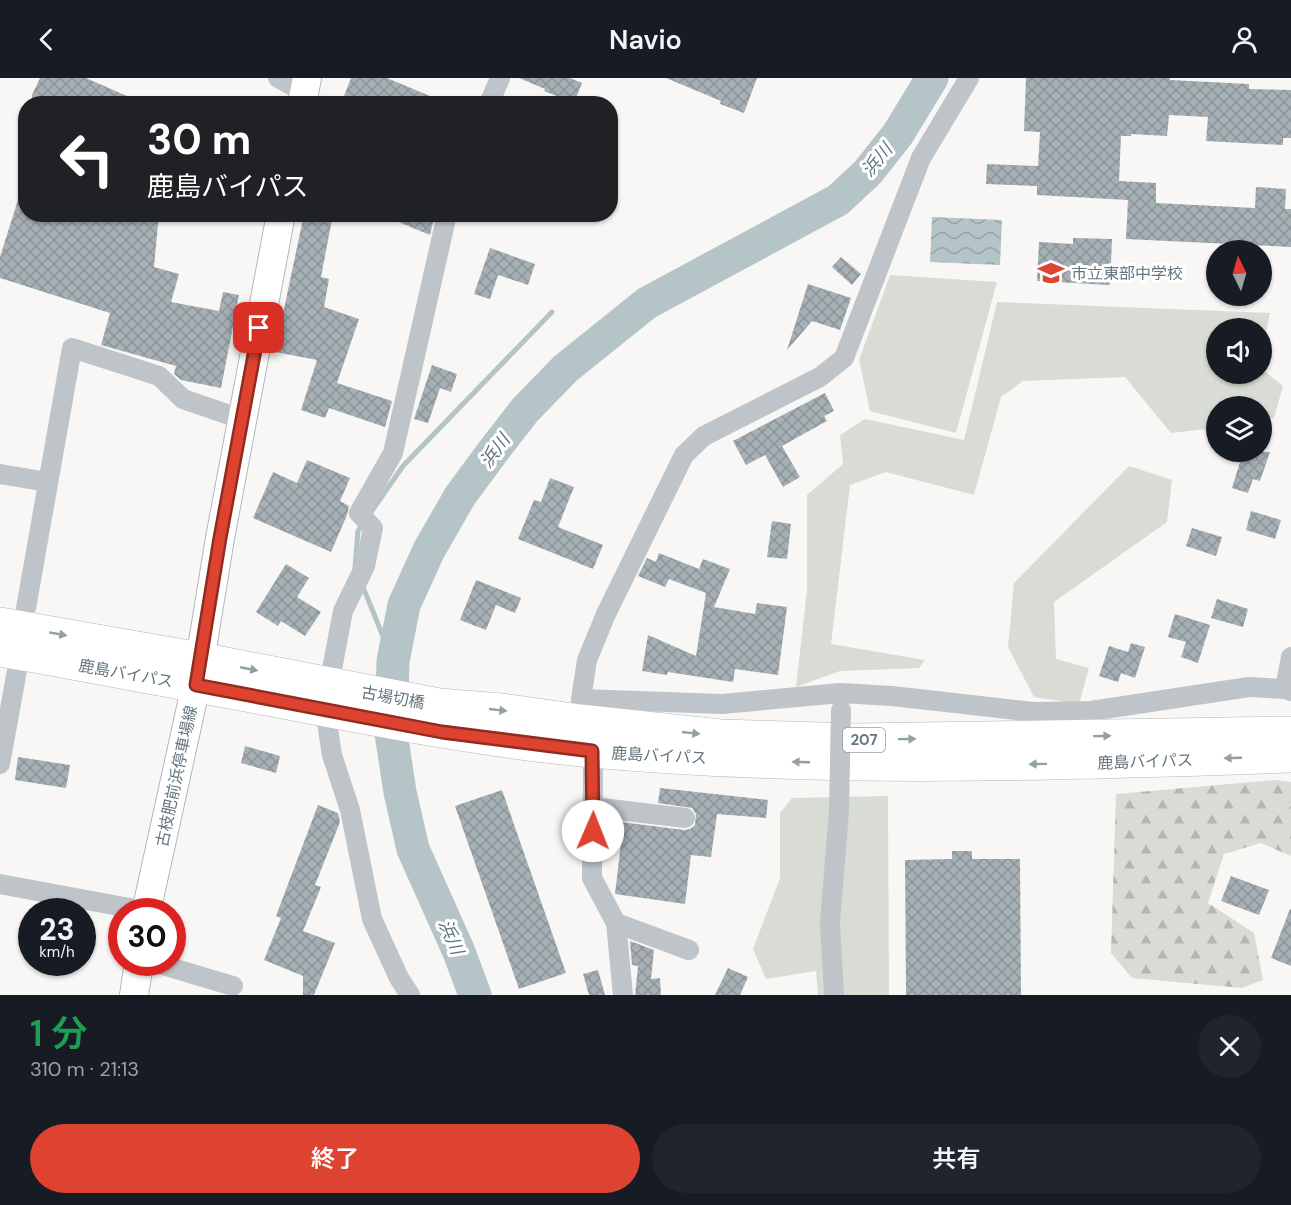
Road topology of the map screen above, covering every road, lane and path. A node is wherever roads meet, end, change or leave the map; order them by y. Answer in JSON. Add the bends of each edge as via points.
{"nodes":[{"id":1,"x":278,"y":78,"type":"edge"},
{"id":2,"x":500,"y":78,"type":"edge"},
{"id":3,"x":969,"y":78,"type":"edge"},
{"id":4,"x":305,"y":91,"type":"edge"},
{"id":5,"x":492,"y":96,"type":"edge"},
{"id":6,"x":279,"y":222,"type":"edge"},
{"id":7,"x":445,"y":222,"type":"edge"},
{"id":8,"x":241,"y":419,"type":"junction"},
{"id":9,"x":0,"y":474,"type":"edge"},
{"id":10,"x":48,"y":482,"type":"junction"},
{"id":11,"x":13,"y":616,"type":"edge"},
{"id":12,"x":10,"y":652,"type":"edge"},
{"id":13,"x":1291,"y":657,"type":"edge"},
{"id":14,"x":198,"y":672,"type":"junction"},
{"id":15,"x":1288,"y":690,"type":"edge"},
{"id":16,"x":336,"y":699,"type":"junction"},
{"id":17,"x":841,"y":702,"type":"junction"},
{"id":18,"x":584,"y":724,"type":"junction"},
{"id":19,"x":1291,"y":732,"type":"edge"},
{"id":20,"x":1291,"y":756,"type":"edge"},
{"id":21,"x":0,"y":764,"type":"edge"},
{"id":22,"x":593,"y":807,"type":"junction"},
{"id":23,"x":686,"y":819,"type":"dead end"},
{"id":24,"x":0,"y":884,"type":"edge"},
{"id":25,"x":149,"y":898,"type":"edge"},
{"id":26,"x":108,"y":905,"type":"edge"},
{"id":27,"x":616,"y":923,"type":"junction"},
{"id":28,"x":689,"y":950,"type":"dead end"},
{"id":29,"x":186,"y":972,"type":"edge"},
{"id":30,"x":137,"y":976,"type":"edge"},
{"id":31,"x":233,"y":986,"type":"dead end"},
{"id":32,"x":134,"y":995,"type":"edge"},
{"id":33,"x":410,"y":995,"type":"edge"},
{"id":34,"x":623,"y":995,"type":"edge"},
{"id":35,"x":834,"y":995,"type":"edge"}],
"edges":[{"from":1,"to":4,"type":"street"},
{"from":2,"to":5,"type":"street"},
{"from":3,"to":18,"type":"street","via":[[921,158],[844,358],[820,377],[704,436],[684,455],[587,660]]},
{"from":6,"to":8,"type":"main road","name":"古枝肥前浜停車場線"},
{"from":7,"to":16,"type":"street","via":[[393,453],[359,513],[373,528],[365,566],[343,611]]},
{"from":8,"to":10,"type":"street","via":[[183,399],[159,376],[72,348]]},
{"from":8,"to":14,"type":"main road","name":"古枝肥前浜停車場線"},
{"from":9,"to":10,"type":"street"},
{"from":10,"to":11,"type":"street"},
{"from":11,"to":14,"type":"highway","name":"鹿島バイパス","number":"207","one_way":true},
{"from":12,"to":14,"type":"highway","name":"鹿島バイパス","number":"207"},
{"from":12,"to":21,"type":"street"},
{"from":13,"to":15,"type":"street"},
{"from":14,"to":16,"type":"highway","name":"鹿島バイパス","number":"207"},
{"from":14,"to":25,"type":"main road","name":"古枝肥前浜停車場線"},
{"from":15,"to":17,"type":"street","via":[[1249,687],[1090,711],[1033,712],[892,696]]},
{"from":16,"to":18,"type":"highway","name":"鹿島バイパス","number":"207","via":[[441,718]]},
{"from":16,"to":33,"type":"street","via":[[332,755],[350,810],[372,919]]},
{"from":17,"to":18,"type":"street","via":[[722,704]]},
{"from":17,"to":35,"type":"street","bridge":true,"via":[[839,811],[830,922]]},
{"from":18,"to":19,"type":"highway","name":"鹿島バイパス","number":"207","one_way":true,"via":[[720,736],[855,740]]},
{"from":20,"to":18,"type":"highway","name":"鹿島バイパス","number":"207","one_way":true,"via":[[903,766],[748,760]]},
{"from":18,"to":22,"type":"street"},
{"from":22,"to":23,"type":"street"},
{"from":22,"to":27,"type":"street","via":[[592,878]]},
{"from":24,"to":26,"type":"street"},
{"from":27,"to":28,"type":"street"},
{"from":27,"to":34,"type":"street"},
{"from":29,"to":31,"type":"street"},
{"from":30,"to":32,"type":"main road"}]}
